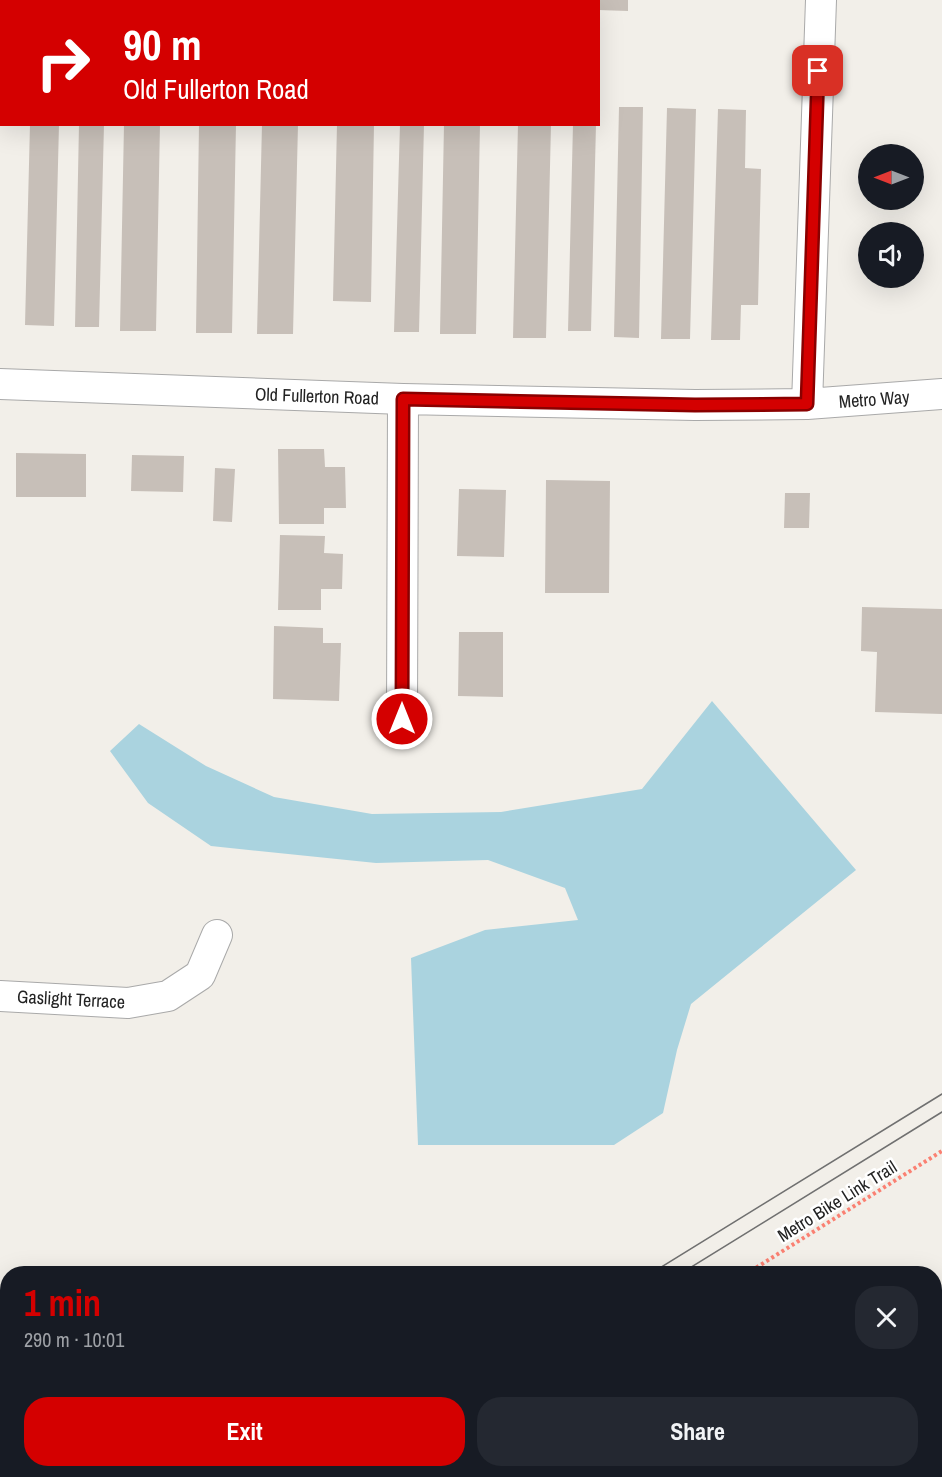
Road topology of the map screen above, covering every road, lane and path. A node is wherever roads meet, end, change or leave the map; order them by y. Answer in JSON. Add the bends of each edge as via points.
{"nodes":[{"id":1,"x":821,"y":0,"type":"edge"},
{"id":2,"x":0,"y":384,"type":"edge"},
{"id":3,"x":942,"y":394,"type":"edge"},
{"id":4,"x":403,"y":399,"type":"junction"},
{"id":5,"x":807,"y":404,"type":"junction"},
{"id":6,"x":402,"y":719,"type":"dead end"},
{"id":7,"x":217,"y":935,"type":"dead end"},
{"id":8,"x":0,"y":996,"type":"edge"},
{"id":9,"x":942,"y":1151,"type":"edge"},
{"id":10,"x":759,"y":1266,"type":"edge"}],
"edges":[{"from":1,"to":5,"type":"street"},
{"from":2,"to":4,"type":"street","name":"Old Fullerton Road"},
{"from":3,"to":5,"type":"street","name":"Metro Way"},
{"from":4,"to":5,"type":"street","name":"Old Fullerton Road"},
{"from":4,"to":6,"type":"street"},
{"from":7,"to":8,"type":"street","name":"Gaslight Terrace","via":[[200,975],[168,996],[128,1004]]},
{"from":9,"to":10,"type":"path","name":"Metro Bike Link Trail"}]}
